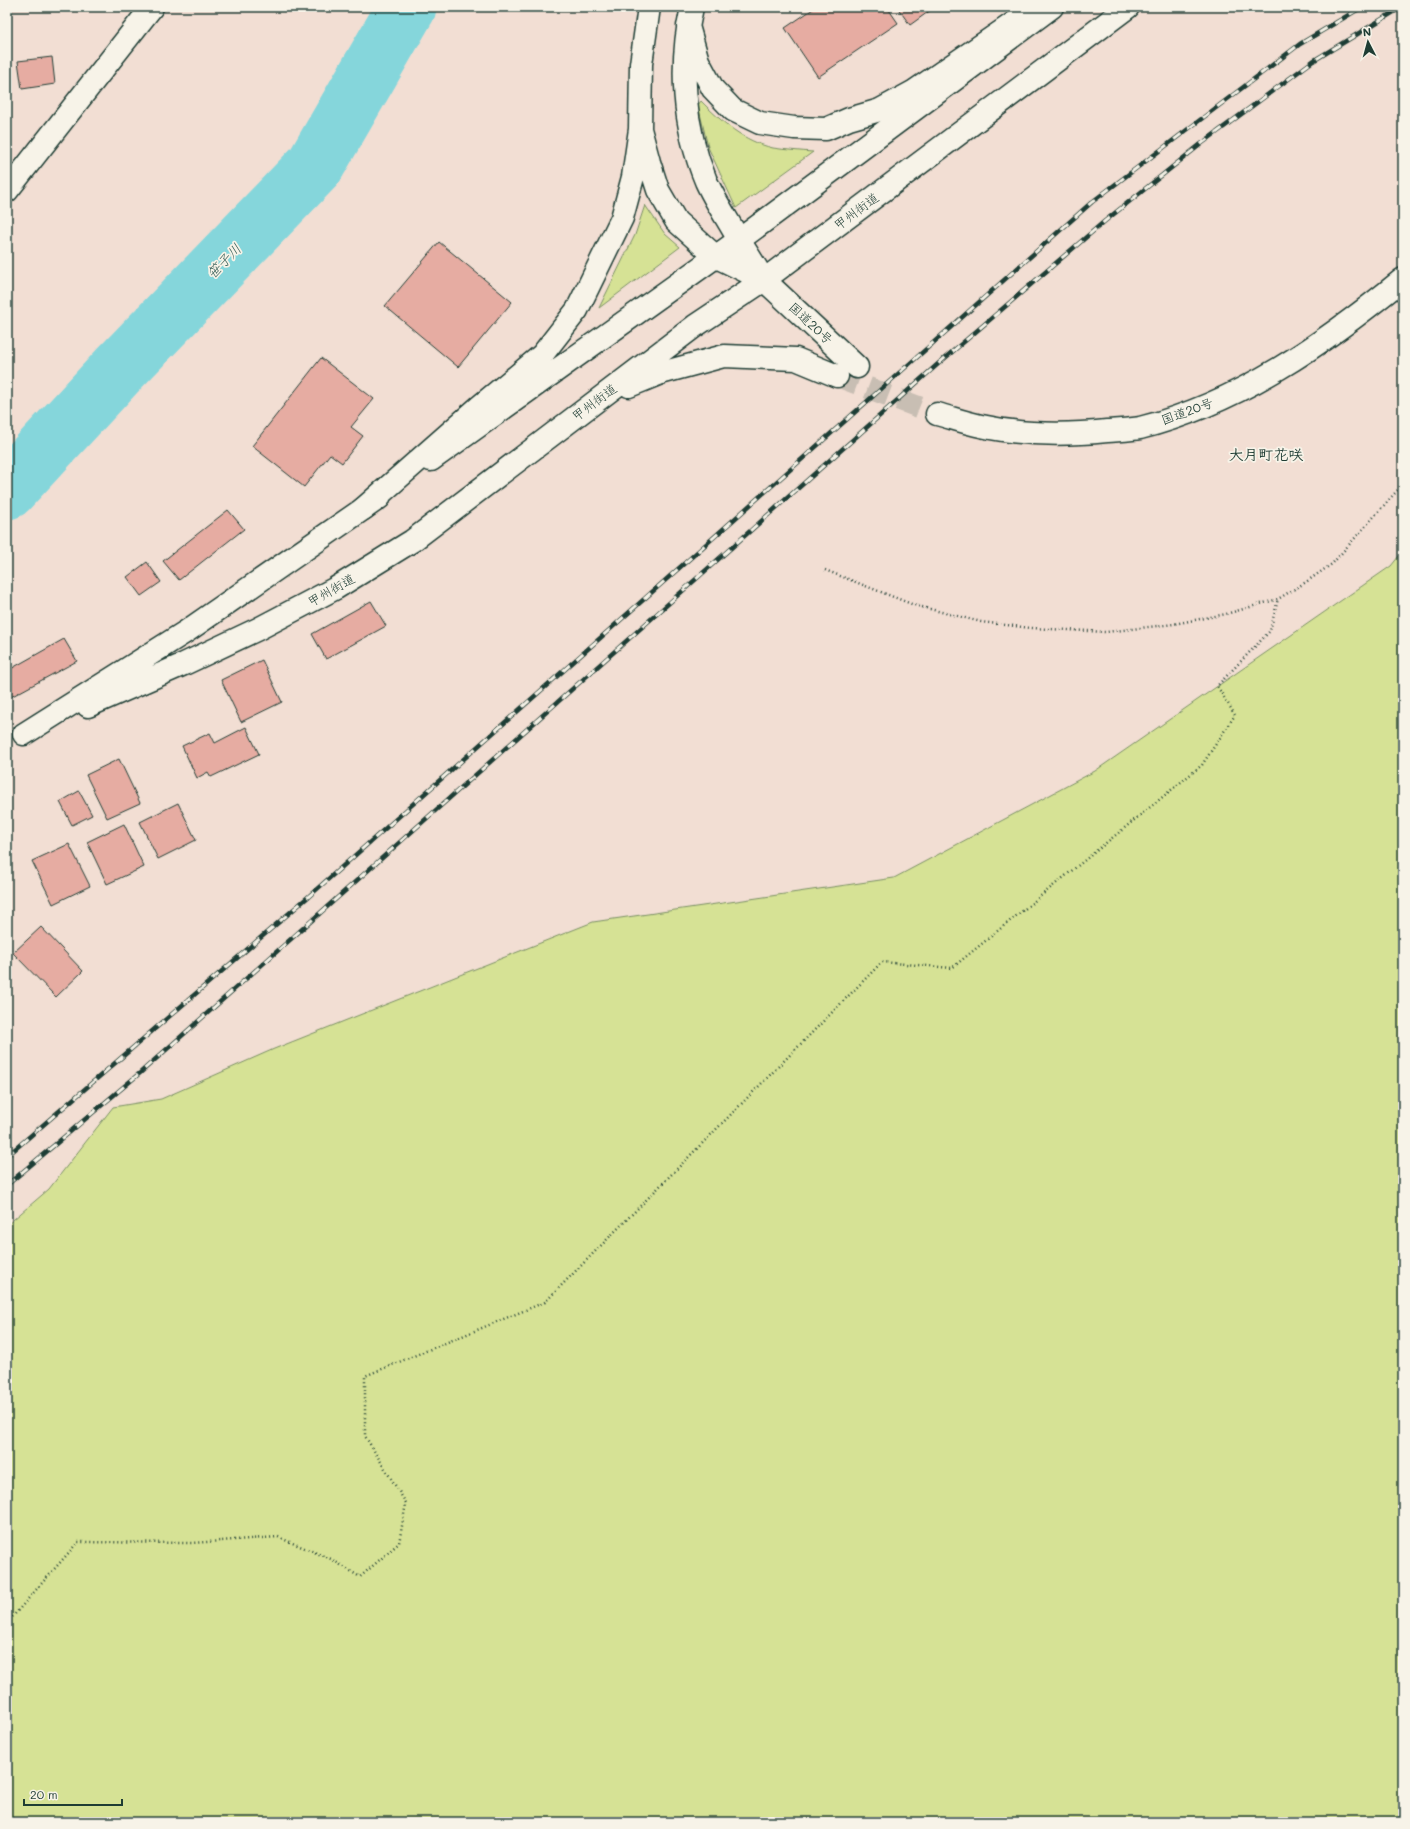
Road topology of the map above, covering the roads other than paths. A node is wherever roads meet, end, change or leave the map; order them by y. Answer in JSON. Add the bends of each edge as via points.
{"nodes":[{"id":1,"x":152,"y":7,"type":"edge"},
{"id":2,"x":649,"y":7,"type":"edge"},
{"id":3,"x":1037,"y":7,"type":"edge"},
{"id":4,"x":1052,"y":7,"type":"edge"},
{"id":5,"x":1128,"y":7,"type":"edge"},
{"id":6,"x":690,"y":16,"type":"edge"},
{"id":7,"x":640,"y":129,"type":"junction"},
{"id":8,"x":7,"y":191,"type":"edge"},
{"id":9,"x":739,"y":240,"type":"junction"},
{"id":10,"x":715,"y":256,"type":"junction"},
{"id":11,"x":1403,"y":279,"type":"edge"},
{"id":12,"x":764,"y":280,"type":"junction"},
{"id":13,"x":857,"y":367,"type":"tunnel mouth"},
{"id":14,"x":837,"y":376,"type":"tunnel mouth"},
{"id":15,"x":600,"y":398,"type":"junction"},
{"id":16,"x":937,"y":414,"type":"tunnel mouth"},
{"id":17,"x":363,"y":509,"type":"junction"},
{"id":18,"x":15,"y":739,"type":"edge"}],
"edges":[{"from":1,"to":8,"type":"main road"},
{"from":2,"to":7,"type":"main road","via":[[641,64]]},
{"from":3,"to":6,"type":"main road","via":[[913,92],[880,110],[826,129],[760,123],[733,110],[713,89],[698,61]]},
{"from":4,"to":9,"type":"main road","name":"甲州街道"},
{"from":5,"to":12,"type":"main road","name":"甲州街道"},
{"from":6,"to":9,"type":"main road","name":"国道20号","via":[[684,73],[686,110],[693,146],[707,182]]},
{"from":7,"to":10,"type":"main road","name":"国道20号","via":[[658,190],[676,221]]},
{"from":7,"to":17,"type":"main road","via":[[633,178],[622,218],[577,310],[568,323],[542,355]]},
{"from":9,"to":10,"type":"main road","name":"甲州街道"},
{"from":9,"to":12,"type":"main road","name":"国道20号"},
{"from":10,"to":12,"type":"main road","name":"国道20号"},
{"from":10,"to":17,"type":"main road","name":"甲州街道"},
{"from":11,"to":16,"type":"main road","name":"国道20号","via":[[1371,305],[1273,373],[1206,406],[1139,428],[1093,432],[1035,432],[981,427]]},
{"from":12,"to":13,"type":"main road","name":"国道20号"},
{"from":12,"to":15,"type":"main road","name":"甲州街道","via":[[695,326]]},
{"from":14,"to":15,"type":"main road","via":[[796,359],[724,356],[661,373]]},
{"from":15,"to":18,"type":"main road","name":"甲州街道","via":[[412,541],[336,588],[184,664]]},
{"from":17,"to":18,"type":"main road","name":"甲州街道","via":[[187,631]]}]}
